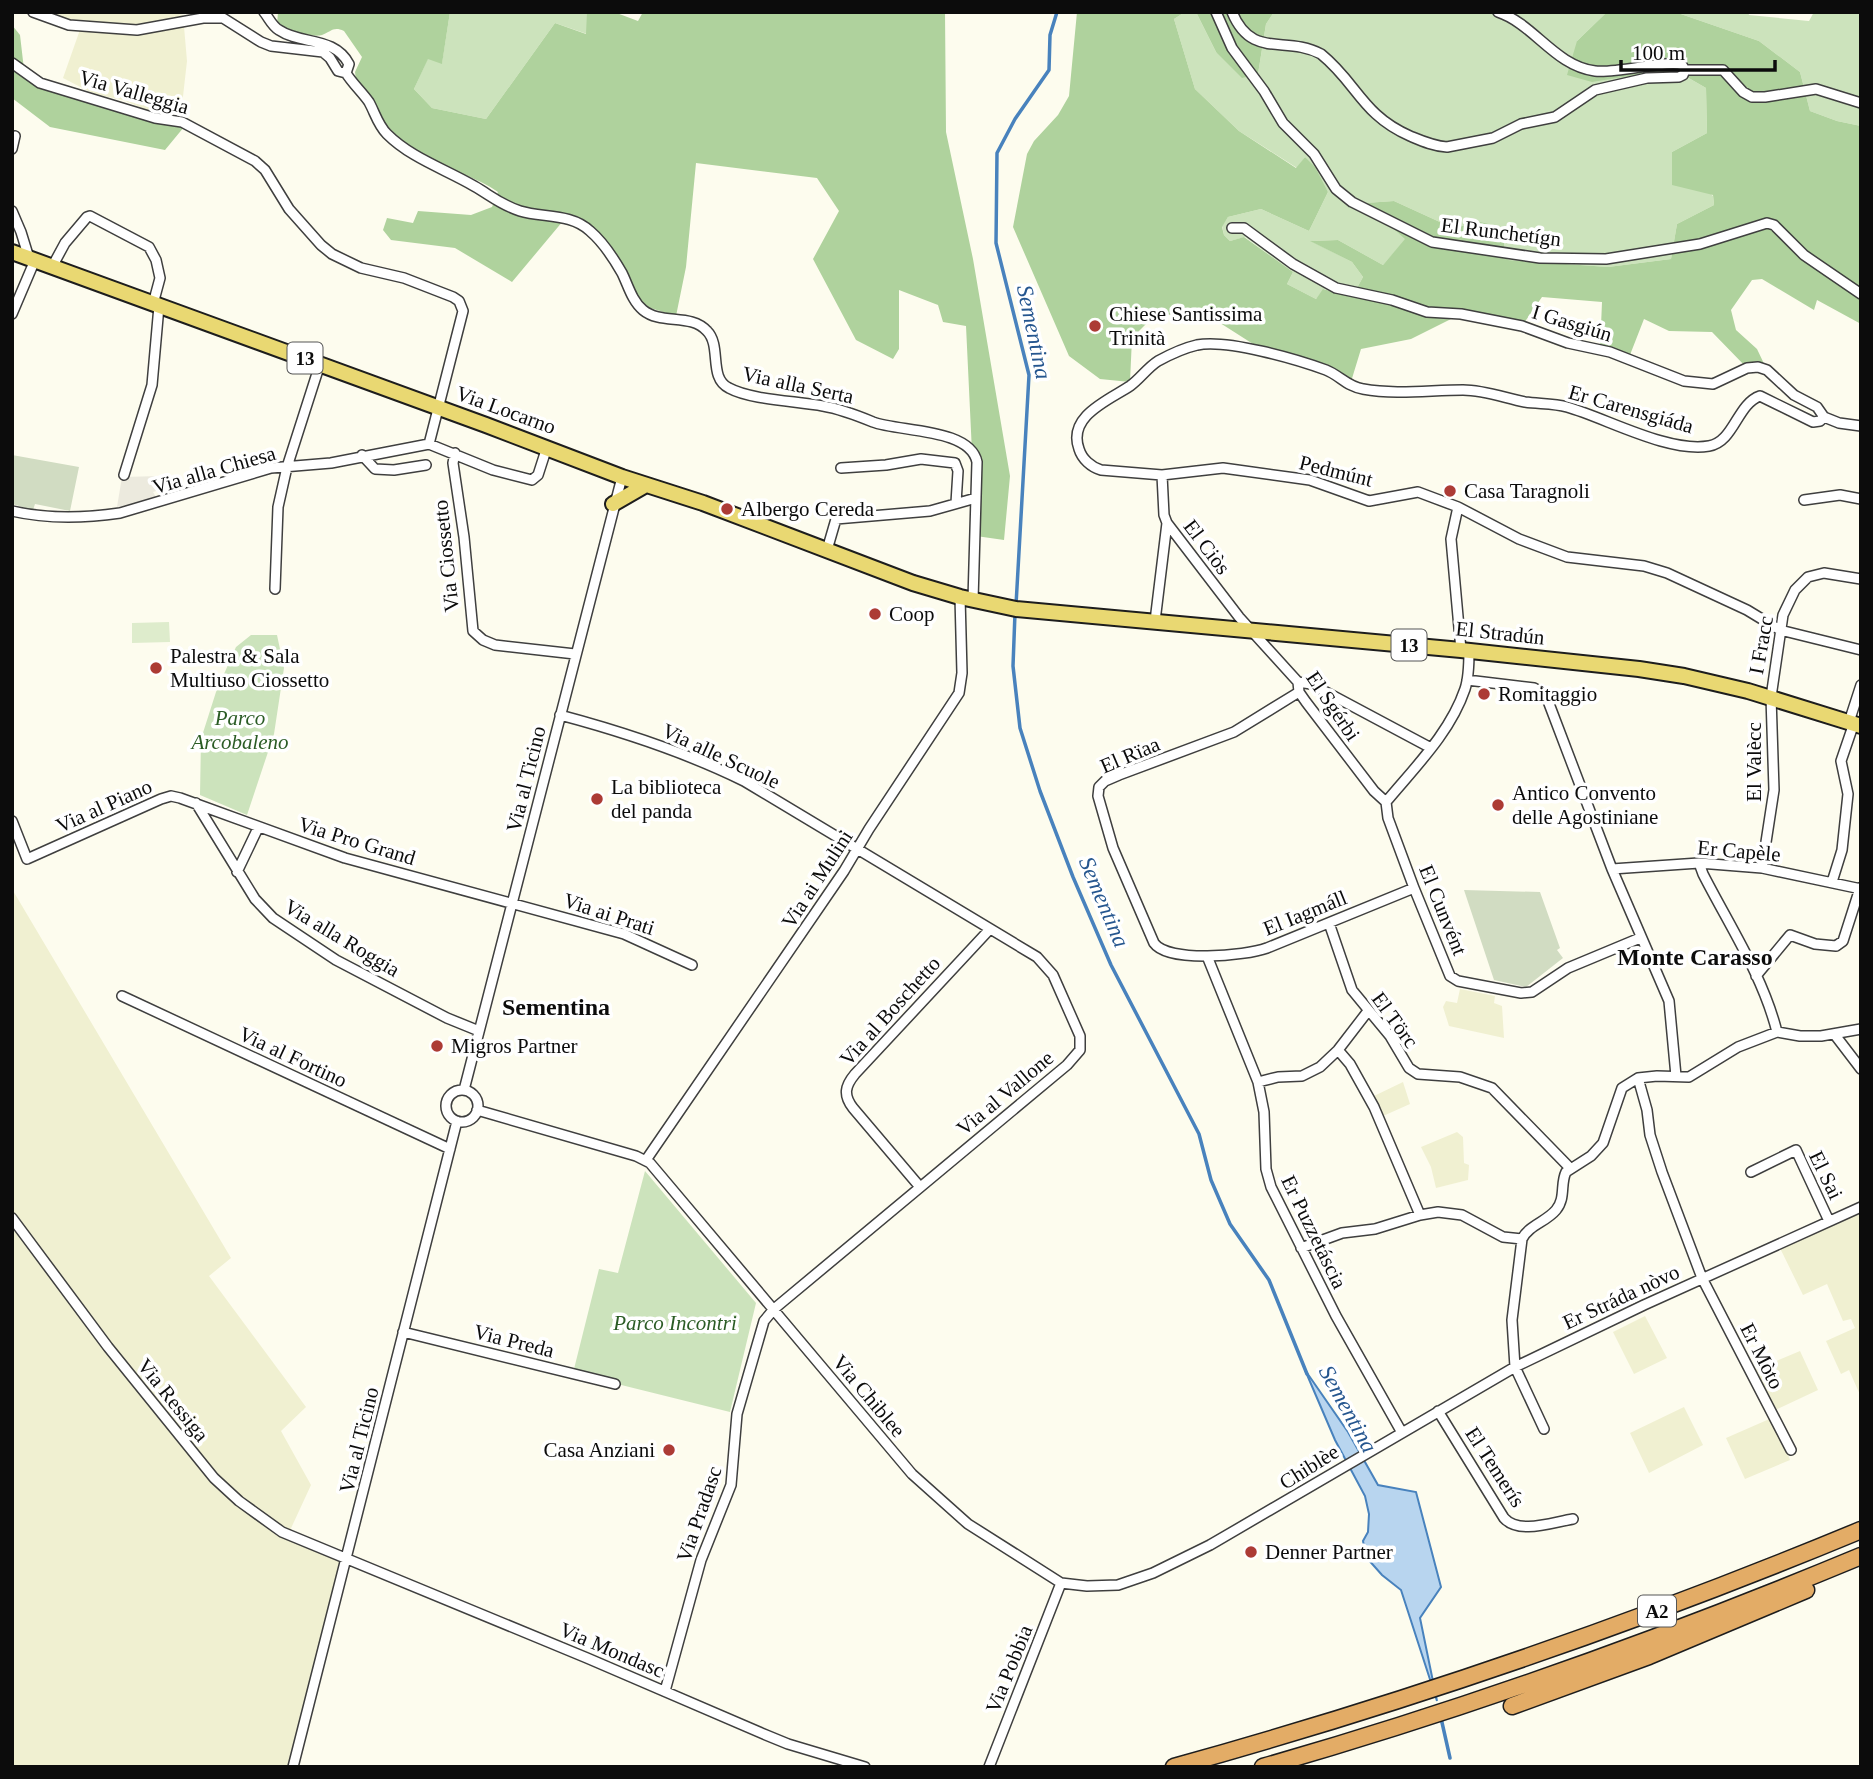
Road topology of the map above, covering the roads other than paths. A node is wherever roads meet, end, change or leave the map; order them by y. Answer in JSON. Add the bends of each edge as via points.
{"nodes":[{"id":1,"x":33,"y":12,"type":"edge"},
{"id":2,"x":264,"y":12,"type":"edge"},
{"id":3,"x":1216,"y":12,"type":"edge"},
{"id":4,"x":1232,"y":12,"type":"edge"},
{"id":5,"x":1498,"y":12,"type":"edge"},
{"id":6,"x":12,"y":63,"type":"edge"},
{"id":7,"x":346,"y":73,"type":"junction"},
{"id":8,"x":1682,"y":74,"type":"junction"},
{"id":9,"x":1861,"y":103,"type":"edge"},
{"id":10,"x":15,"y":136,"type":"dead end"},
{"id":11,"x":12,"y":149,"type":"edge"},
{"id":12,"x":12,"y":211,"type":"edge"},
{"id":13,"x":1233,"y":228,"type":"dead end"},
{"id":14,"x":12,"y":252,"type":"edge"},
{"id":15,"x":32,"y":259,"type":"junction"},
{"id":16,"x":52,"y":267,"type":"junction"},
{"id":17,"x":1861,"y":294,"type":"edge"},
{"id":18,"x":156,"y":305,"type":"junction"},
{"id":19,"x":12,"y":314,"type":"edge"},
{"id":20,"x":1162,"y":359,"type":"joint"},
{"id":21,"x":320,"y":364,"type":"junction"},
{"id":22,"x":437,"y":407,"type":"junction"},
{"id":23,"x":1824,"y":417,"type":"junction"},
{"id":24,"x":1861,"y":426,"type":"edge"},
{"id":25,"x":429,"y":444,"type":"junction"},
{"id":26,"x":547,"y":447,"type":"junction"},
{"id":27,"x":455,"y":453,"type":"junction"},
{"id":28,"x":362,"y":455,"type":"junction"},
{"id":29,"x":426,"y":465,"type":"dead end"},
{"id":30,"x":287,"y":467,"type":"junction"},
{"id":31,"x":841,"y":468,"type":"dead end"},
{"id":32,"x":124,"y":475,"type":"dead end"},
{"id":33,"x":1162,"y":475,"type":"junction"},
{"id":34,"x":622,"y":477,"type":"junction"},
{"id":35,"x":646,"y":485,"type":"junction"},
{"id":36,"x":976,"y":498,"type":"junction"},
{"id":37,"x":1861,"y":499,"type":"edge"},
{"id":38,"x":1804,"y":500,"type":"dead end"},
{"id":39,"x":956,"y":503,"type":"junction"},
{"id":40,"x":613,"y":504,"type":"junction"},
{"id":41,"x":1458,"y":507,"type":"junction"},
{"id":42,"x":12,"y":511,"type":"edge"},
{"id":43,"x":1167,"y":523,"type":"junction"},
{"id":44,"x":827,"y":550,"type":"junction"},
{"id":45,"x":1861,"y":579,"type":"edge"},
{"id":46,"x":275,"y":589,"type":"dead end"},
{"id":47,"x":973,"y":600,"type":"junction"},
{"id":48,"x":1155,"y":621,"type":"junction"},
{"id":49,"x":1251,"y":629,"type":"junction"},
{"id":50,"x":1780,"y":630,"type":"junction"},
{"id":51,"x":1465,"y":650,"type":"junction"},
{"id":52,"x":1861,"y":650,"type":"edge"},
{"id":53,"x":575,"y":654,"type":"junction"},
{"id":54,"x":1467,"y":680,"type":"junction"},
{"id":55,"x":1861,"y":685,"type":"edge"},
{"id":56,"x":1298,"y":687,"type":"junction"},
{"id":57,"x":1771,"y":697,"type":"junction"},
{"id":58,"x":560,"y":715,"type":"junction"},
{"id":59,"x":1854,"y":724,"type":"edge"},
{"id":60,"x":1431,"y":748,"type":"junction"},
{"id":61,"x":1387,"y":802,"type":"junction"},
{"id":62,"x":196,"y":803,"type":"junction"},
{"id":63,"x":12,"y":821,"type":"edge"},
{"id":64,"x":258,"y":828,"type":"junction"},
{"id":65,"x":857,"y":849,"type":"junction"},
{"id":66,"x":1699,"y":863,"type":"junction"},
{"id":67,"x":1762,"y":868,"type":"junction"},
{"id":68,"x":1612,"y":869,"type":"junction"},
{"id":69,"x":237,"y":872,"type":"junction"},
{"id":70,"x":1832,"y":882,"type":"junction"},
{"id":71,"x":1414,"y":888,"type":"junction"},
{"id":72,"x":1861,"y":889,"type":"edge"},
{"id":73,"x":512,"y":903,"type":"junction"},
{"id":74,"x":1329,"y":923,"type":"junction"},
{"id":75,"x":990,"y":929,"type":"junction"},
{"id":76,"x":1640,"y":938,"type":"junction"},
{"id":77,"x":1207,"y":956,"type":"junction"},
{"id":78,"x":692,"y":965,"type":"dead end"},
{"id":79,"x":1756,"y":976,"type":"junction"},
{"id":80,"x":122,"y":996,"type":"dead end"},
{"id":81,"x":1368,"y":1012,"type":"junction"},
{"id":82,"x":1861,"y":1029,"type":"edge"},
{"id":83,"x":479,"y":1031,"type":"junction"},
{"id":84,"x":1777,"y":1032,"type":"junction"},
{"id":85,"x":1835,"y":1035,"type":"junction"},
{"id":86,"x":1338,"y":1050,"type":"junction"},
{"id":87,"x":1861,"y":1069,"type":"edge"},
{"id":88,"x":1676,"y":1076,"type":"junction"},
{"id":89,"x":1638,"y":1078,"type":"junction"},
{"id":90,"x":1258,"y":1082,"type":"junction"},
{"id":91,"x":464,"y":1090,"type":"junction"},
{"id":92,"x":477,"y":1110,"type":"junction"},
{"id":93,"x":457,"y":1121,"type":"junction"},
{"id":94,"x":450,"y":1149,"type":"junction"},
{"id":95,"x":646,"y":1160,"type":"junction"},
{"id":96,"x":1570,"y":1168,"type":"junction"},
{"id":97,"x":1751,"y":1172,"type":"dead end"},
{"id":98,"x":920,"y":1187,"type":"junction"},
{"id":99,"x":1861,"y":1207,"type":"edge"},
{"id":100,"x":1419,"y":1215,"type":"junction"},
{"id":101,"x":12,"y":1218,"type":"edge"},
{"id":102,"x":1829,"y":1221,"type":"junction"},
{"id":103,"x":1522,"y":1239,"type":"junction"},
{"id":104,"x":1301,"y":1248,"type":"junction"},
{"id":105,"x":1702,"y":1278,"type":"junction"},
{"id":106,"x":774,"y":1309,"type":"junction"},
{"id":107,"x":403,"y":1332,"type":"junction"},
{"id":108,"x":1515,"y":1367,"type":"junction"},
{"id":109,"x":615,"y":1384,"type":"dead end"},
{"id":110,"x":1438,"y":1411,"type":"junction"},
{"id":111,"x":1544,"y":1429,"type":"dead end"},
{"id":112,"x":1401,"y":1431,"type":"junction"},
{"id":113,"x":1791,"y":1450,"type":"dead end"},
{"id":114,"x":1271,"y":1511,"type":"joint"},
{"id":115,"x":1573,"y":1520,"type":"dead end"},
{"id":116,"x":1861,"y":1530,"type":"edge"},
{"id":117,"x":1861,"y":1556,"type":"edge"},
{"id":118,"x":347,"y":1559,"type":"junction"},
{"id":119,"x":1833,"y":1567,"type":"junction"},
{"id":120,"x":1061,"y":1583,"type":"junction"},
{"id":121,"x":665,"y":1691,"type":"junction"},
{"id":122,"x":1512,"y":1706,"type":"dead end"},
{"id":123,"x":293,"y":1767,"type":"edge"},
{"id":124,"x":865,"y":1767,"type":"edge"},
{"id":125,"x":989,"y":1767,"type":"edge"},
{"id":126,"x":1174,"y":1767,"type":"edge"},
{"id":127,"x":1263,"y":1767,"type":"edge"}],
"edges":[{"from":1,"to":7,"type":"street","via":[[69,25],[137,30],[223,18],[271,46],[323,52],[338,71]]},
{"from":2,"to":7,"type":"street","name":"Via alla Serta","via":[[282,32],[341,53],[349,64]]},
{"from":3,"to":17,"type":"street","name":"El Runchetígn","via":[[1232,48],[1336,189],[1352,202],[1432,242],[1540,258],[1605,259],[1700,244],[1768,223],[1804,255]]},
{"from":4,"to":8,"type":"street","via":[[1242,32],[1254,40],[1321,54],[1378,118],[1439,147],[1493,138],[1521,124],[1555,117],[1595,90]]},
{"from":5,"to":8,"type":"street","via":[[1518,20],[1550,49],[1587,69],[1674,62],[1682,65]]},
{"from":6,"to":22,"type":"street","name":"Via Valleggia","via":[[40,83],[190,126],[262,167],[289,209],[332,254],[457,299],[462,317]]},
{"from":7,"to":36,"type":"street","name":"Via alla Serta","via":[[384,131],[426,162],[499,203],[588,228],[644,311],[694,323],[710,334],[718,376],[729,388],[843,410],[880,424],[961,443],[971,448],[977,459]]},
{"from":8,"to":9,"type":"street","via":[[1723,70],[1752,97],[1816,89]]},
{"from":10,"to":11,"type":"street"},
{"from":12,"to":15,"type":"street"},
{"from":13,"to":23,"type":"street","name":"I Gasgiún","via":[[1244,228],[1336,288],[1427,312],[1521,326],[1611,352],[1692,383],[1713,384],[1758,367],[1817,407]]},
{"from":14,"to":15,"type":"main road","name":"Via Locarno","number":"13"},
{"from":15,"to":16,"type":"main road","name":"Via Locarno","number":"13"},
{"from":15,"to":19,"type":"street"},
{"from":16,"to":18,"type":"main road","name":"Via Locarno","number":"13"},
{"from":16,"to":18,"type":"street","via":[[65,243],[90,216],[149,247],[160,274]]},
{"from":18,"to":21,"type":"main road","name":"Via Locarno","number":"13"},
{"from":18,"to":32,"type":"street","via":[[152,385]]},
{"from":20,"to":23,"type":"street","name":"Er Carensgiáda","via":[[1201,344],[1264,351],[1325,369],[1360,389],[1465,390],[1560,405],[1615,426],[1693,446],[1720,442],[1746,406],[1760,396],[1813,422]]},
{"from":20,"to":33,"type":"street","name":"Pedmúnt","via":[[1087,416],[1078,427],[1077,439],[1083,457],[1096,468]]},
{"from":21,"to":22,"type":"main road","name":"Via Locarno","number":"13"},
{"from":21,"to":30,"type":"street"},
{"from":22,"to":25,"type":"street"},
{"from":22,"to":26,"type":"main road","name":"Via Locarno","number":"13"},
{"from":23,"to":24,"type":"street","name":"Er Carensgiáda"},
{"from":25,"to":27,"type":"street"},
{"from":25,"to":28,"type":"street","name":"Via alla Chiesa"},
{"from":26,"to":27,"type":"street","via":[[534,480],[493,470]]},
{"from":26,"to":34,"type":"main road","name":"Via Locarno","number":"13"},
{"from":27,"to":53,"type":"street","name":"Via Ciossetto","via":[[473,631],[495,645]]},
{"from":28,"to":29,"type":"street","via":[[375,469]]},
{"from":28,"to":30,"type":"street","name":"Via alla Chiesa"},
{"from":30,"to":42,"type":"street","name":"Via alla Chiesa","via":[[120,513],[44,516]]},
{"from":30,"to":46,"type":"street","via":[[276,517]]},
{"from":31,"to":39,"type":"street","via":[[921,458],[955,463]]},
{"from":33,"to":41,"type":"street","name":"Pedmúnt","via":[[1223,468],[1310,480],[1369,501],[1418,492]]},
{"from":33,"to":43,"type":"street","name":"El Ciòs"},
{"from":34,"to":35,"type":"main road","name":"Via Locarno","number":"13"},
{"from":34,"to":40,"type":"street","name":"Via al Ticino"},
{"from":35,"to":40,"type":"main road"},
{"from":35,"to":44,"type":"main road","name":"Via Locarno","number":"13"},
{"from":36,"to":39,"type":"street"},
{"from":36,"to":47,"type":"street","name":"Via alla Serta"},
{"from":37,"to":38,"type":"street","via":[[1840,495]]},
{"from":39,"to":44,"type":"street","via":[[914,513],[836,519]]},
{"from":40,"to":53,"type":"street","name":"Via al Ticino"},
{"from":41,"to":50,"type":"street","name":"Pedmúnt","via":[[1519,539],[1567,557],[1667,573]]},
{"from":41,"to":51,"type":"street","via":[[1451,539]]},
{"from":43,"to":48,"type":"street"},
{"from":43,"to":49,"type":"street","name":"El Ciòs"},
{"from":44,"to":47,"type":"main road","name":"Via Locarno","number":"13"},
{"from":45,"to":50,"type":"street","name":"I Fracc","via":[[1824,573],[1808,577],[1790,598]]},
{"from":47,"to":48,"type":"main road","name":"El Stradún","number":"13","via":[[1045,612]]},
{"from":47,"to":65,"type":"street","name":"Via ai Mulini","via":[[959,693]]},
{"from":48,"to":49,"type":"main road","name":"El Stradún","number":"13"},
{"from":49,"to":51,"type":"main road","name":"El Stradún","number":"13"},
{"from":49,"to":56,"type":"street","name":"El Sgérbi"},
{"from":50,"to":52,"type":"street","name":"Pedmúnt"},
{"from":50,"to":57,"type":"street","name":"I Fracc"},
{"from":51,"to":54,"type":"street"},
{"from":51,"to":57,"type":"main road","name":"El Stradún","number":"13","via":[[1673,674]]},
{"from":53,"to":58,"type":"street","name":"Via al Ticino"},
{"from":54,"to":60,"type":"street","via":[[1451,720]]},
{"from":54,"to":68,"type":"street","via":[[1534,688],[1546,696]]},
{"from":55,"to":59,"type":"street"},
{"from":56,"to":60,"type":"street","via":[[1311,684]]},
{"from":56,"to":61,"type":"street","name":"El Sgérbi","via":[[1367,783]]},
{"from":56,"to":77,"type":"street","name":"El Rïaa","via":[[1234,732],[1105,780],[1099,787],[1113,848],[1156,946]]},
{"from":57,"to":59,"type":"main road","name":"El Stradún","number":"13"},
{"from":57,"to":67,"type":"street","name":"El Valècc","via":[[1775,778]]},
{"from":58,"to":65,"type":"street","name":"Via alle Scuole","via":[[646,740],[720,770]]},
{"from":58,"to":73,"type":"street","name":"Via al Ticino"},
{"from":59,"to":70,"type":"street","via":[[1841,761],[1849,794],[1842,850]]},
{"from":60,"to":61,"type":"street"},
{"from":61,"to":71,"type":"street","name":"El Cunvént","via":[[1388,818]]},
{"from":62,"to":63,"type":"street","name":"Via al Piano","via":[[167,797],[27,859]]},
{"from":62,"to":64,"type":"street","name":"Via Pro Grand"},
{"from":62,"to":69,"type":"street","name":"Via alla Roggia"},
{"from":64,"to":69,"type":"street"},
{"from":64,"to":73,"type":"street","name":"Via Pro Grand","via":[[371,866]]},
{"from":65,"to":75,"type":"street","name":"Via al Vallone"},
{"from":65,"to":95,"type":"street","name":"Via ai Mulini"},
{"from":66,"to":67,"type":"street","name":"Er Capèle"},
{"from":66,"to":68,"type":"street","name":"Er Capèle"},
{"from":66,"to":79,"type":"street"},
{"from":67,"to":70,"type":"street","name":"Er Capèle"},
{"from":68,"to":76,"type":"street"},
{"from":69,"to":83,"type":"street","name":"Via alla Roggia","via":[[266,912],[336,960]]},
{"from":70,"to":72,"type":"street","name":"Er Capèle"},
{"from":71,"to":74,"type":"street","name":"El Iagmáll"},
{"from":71,"to":76,"type":"street","name":"El Cunvént","via":[[1450,976],[1458,981],[1532,992],[1568,968]]},
{"from":72,"to":79,"type":"street","via":[[1843,940],[1836,946],[1790,935]]},
{"from":73,"to":78,"type":"street","name":"Via ai Prati","via":[[624,934]]},
{"from":73,"to":83,"type":"street","name":"Via al Ticino"},
{"from":74,"to":77,"type":"street","name":"El Iagmáll","via":[[1256,952]]},
{"from":74,"to":81,"type":"street","name":"El Törc","via":[[1352,990]]},
{"from":75,"to":98,"type":"street","name":"Via al Boschetto","via":[[855,1074],[846,1090],[853,1108]]},
{"from":75,"to":98,"type":"street","name":"Via al Vallone","via":[[1048,966],[1077,1027],[1080,1048],[1067,1065]]},
{"from":76,"to":88,"type":"street","via":[[1669,1002]]},
{"from":77,"to":90,"type":"street","name":"Er Puzzetáscia"},
{"from":79,"to":84,"type":"street"},
{"from":80,"to":94,"type":"street","name":"Via al Fortino"},
{"from":81,"to":86,"type":"street"},
{"from":81,"to":96,"type":"street","name":"El Törc","via":[[1412,1070],[1492,1088]]},
{"from":82,"to":85,"type":"street"},
{"from":83,"to":91,"type":"street","name":"Via al Ticino"},
{"from":84,"to":85,"type":"street"},
{"from":84,"to":88,"type":"street","via":[[1738,1047],[1689,1077]]},
{"from":85,"to":87,"type":"street"},
{"from":86,"to":90,"type":"street","via":[[1309,1073]]},
{"from":86,"to":100,"type":"street","via":[[1374,1107]]},
{"from":88,"to":89,"type":"street"},
{"from":89,"to":96,"type":"street","via":[[1619,1092],[1599,1148]]},
{"from":89,"to":105,"type":"street","name":"Er Mòto","via":[[1650,1135]]},
{"from":90,"to":104,"type":"street","name":"Er Puzzetáscia","via":[[1267,1176]]},
{"from":91,"to":92,"type":"street","via":[[475,1097]]},
{"from":91,"to":93,"type":"street","via":[[454,1092],[446,1103],[447,1112]]},
{"from":92,"to":93,"type":"street","via":[[470,1120]]},
{"from":92,"to":95,"type":"street"},
{"from":93,"to":94,"type":"street","name":"Via al Ticino"},
{"from":94,"to":107,"type":"street","name":"Via al Ticino"},
{"from":95,"to":106,"type":"street","name":"Via Chiblee"},
{"from":96,"to":103,"type":"street","via":[[1564,1175],[1562,1201],[1556,1211]]},
{"from":97,"to":102,"type":"street","name":"El Sai","via":[[1796,1150]]},
{"from":98,"to":106,"type":"street","name":"Via al Vallone"},
{"from":99,"to":102,"type":"street","name":"Er Stráda nòvo"},
{"from":100,"to":103,"type":"street","via":[[1462,1215],[1503,1237]]},
{"from":100,"to":104,"type":"street"},
{"from":101,"to":118,"type":"street","name":"Via Ressiga","via":[[219,1484],[282,1532]]},
{"from":102,"to":105,"type":"street","name":"Er Stráda nòvo"},
{"from":103,"to":108,"type":"street","via":[[1511,1320]]},
{"from":104,"to":112,"type":"street","name":"Er Puzzetáscia"},
{"from":105,"to":108,"type":"street","name":"Er Stráda nòvo"},
{"from":105,"to":113,"type":"street","name":"Er Mòto"},
{"from":106,"to":120,"type":"street","name":"Via Chiblee","via":[[938,1499],[988,1539]]},
{"from":106,"to":121,"type":"street","name":"Via Pradasc","via":[[762,1326],[737,1414],[731,1485],[697,1573]]},
{"from":107,"to":109,"type":"street","name":"Via Preda"},
{"from":107,"to":118,"type":"street","name":"Via al Ticino"},
{"from":108,"to":110,"type":"street","name":"Er Stráda nòvo"},
{"from":108,"to":111,"type":"street"},
{"from":110,"to":112,"type":"street","name":"Er Stráda nòvo"},
{"from":110,"to":115,"type":"street","name":"El Temerís","via":[[1510,1524],[1521,1527]]},
{"from":112,"to":114,"type":"street","name":"Chiblèe"},
{"from":114,"to":120,"type":"street","name":"Via Chiblee","via":[[1137,1579],[1103,1587]]},
{"from":116,"to":126,"type":"highway","number":"A2","via":[[1661,1610],[1450,1684]]},
{"from":117,"to":119,"type":"highway","number":"A2"},
{"from":118,"to":121,"type":"street","name":"Via Mondasc"},
{"from":118,"to":123,"type":"street","name":"Via al Ticino"},
{"from":119,"to":122,"type":"highway","number":"A2","via":[[1808,1589],[1649,1656]]},
{"from":119,"to":127,"type":"highway","number":"A2","via":[[1656,1637],[1402,1725]]},
{"from":120,"to":125,"type":"street","name":"Via Pobbia"},
{"from":121,"to":124,"type":"street","name":"Via Mondasc","via":[[788,1744]]}]}
